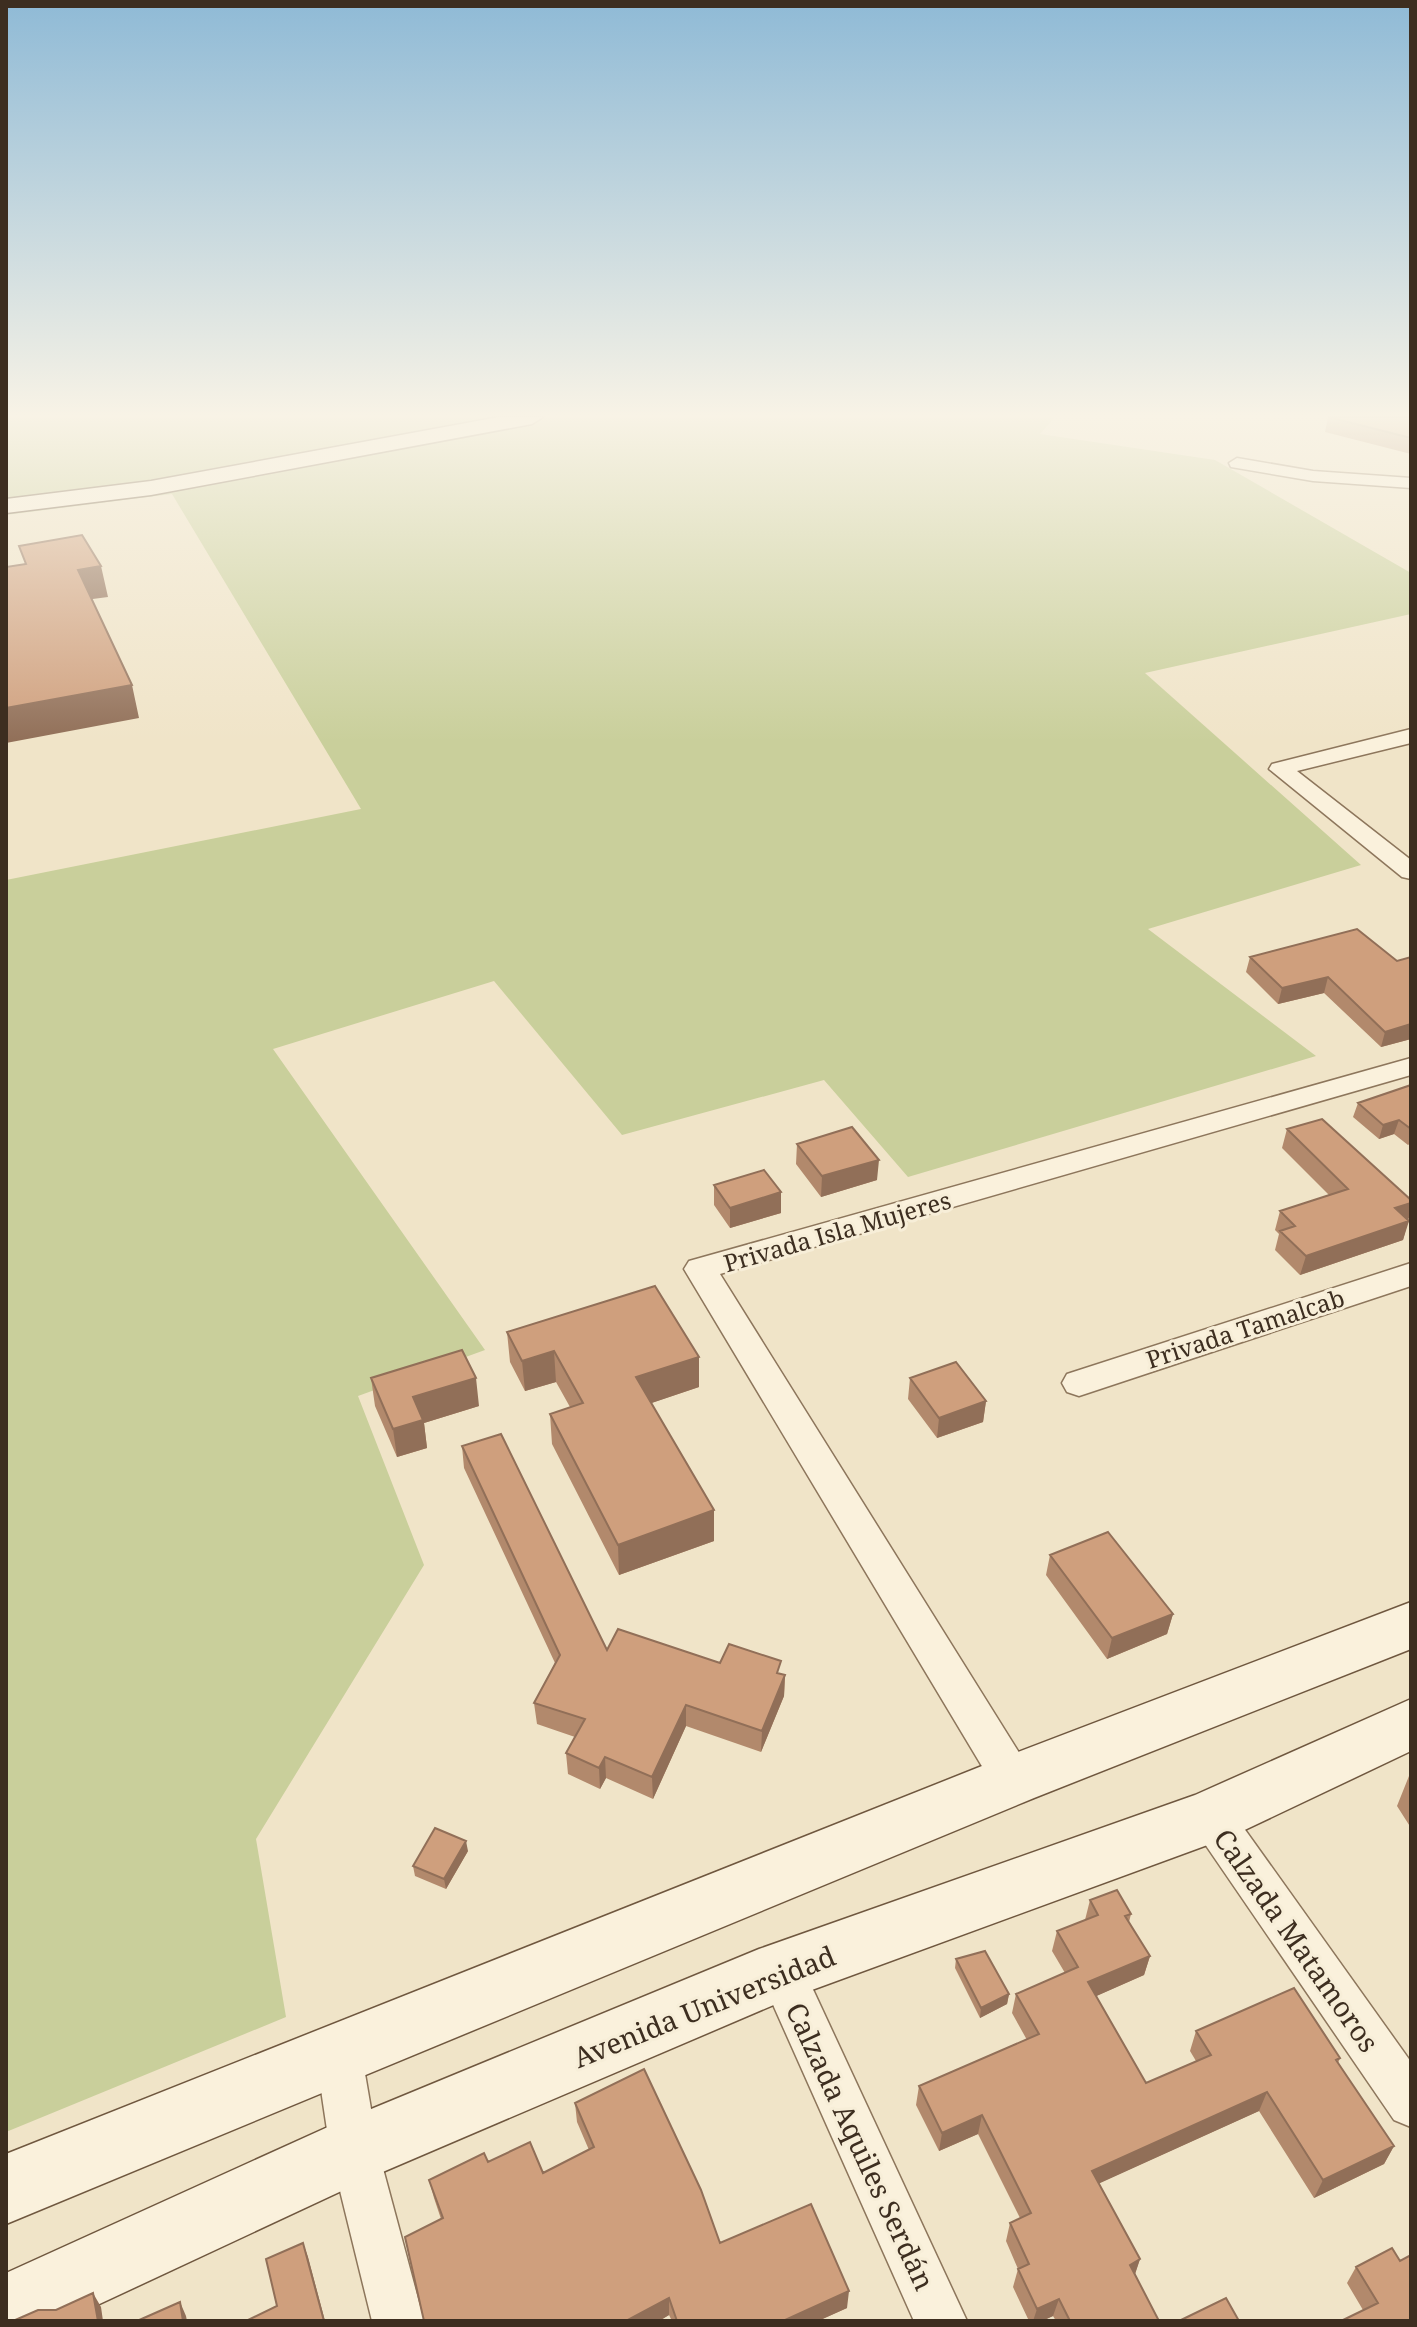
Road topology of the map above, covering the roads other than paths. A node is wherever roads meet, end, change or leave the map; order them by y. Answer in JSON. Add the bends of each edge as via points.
{"nodes":[{"id":1,"x":1411,"y":736,"type":"edge"},
{"id":2,"x":1411,"y":872,"type":"edge"},
{"id":3,"x":1411,"y":1066,"type":"edge"},
{"id":4,"x":1411,"y":1274,"type":"edge"},
{"id":5,"x":1079,"y":1383,"type":"dead end"},
{"id":6,"x":1411,"y":1625,"type":"edge"},
{"id":7,"x":1411,"y":1724,"type":"edge"},
{"id":8,"x":1013,"y":1780,"type":"junction"},
{"id":9,"x":1211,"y":1817,"type":"junction"},
{"id":10,"x":781,"y":1971,"type":"junction"},
{"id":11,"x":339,"y":2056,"type":"junction"},
{"id":12,"x":1411,"y":2103,"type":"edge"},
{"id":13,"x":354,"y":2150,"type":"junction"},
{"id":14,"x":6,"y":2189,"type":"edge"},
{"id":15,"x":6,"y":2310,"type":"edge"},
{"id":16,"x":398,"y":2321,"type":"edge"},
{"id":17,"x":941,"y":2321,"type":"edge"}],
"edges":[{"from":1,"to":2,"type":"street","via":[[1280,769]]},
{"from":3,"to":8,"type":"street","name":"Privada Isla Mujeres","via":[[700,1269]]},
{"from":4,"to":5,"type":"street","name":"Privada Tamalcab"},
{"from":6,"to":8,"type":"main road"},
{"from":7,"to":9,"type":"main road","name":"Avenida Universidad"},
{"from":8,"to":11,"type":"main road"},
{"from":9,"to":10,"type":"main road","name":"Avenida Universidad"},
{"from":9,"to":12,"type":"street","name":"Calzada Matamoros"},
{"from":10,"to":13,"type":"main road","name":"Avenida Universidad"},
{"from":10,"to":17,"type":"street","name":"Calzada Aquiles Serdán"},
{"from":11,"to":13,"type":"street"},
{"from":11,"to":14,"type":"main road"},
{"from":13,"to":15,"type":"main road","name":"Avenida Universidad"},
{"from":13,"to":16,"type":"street"}]}
